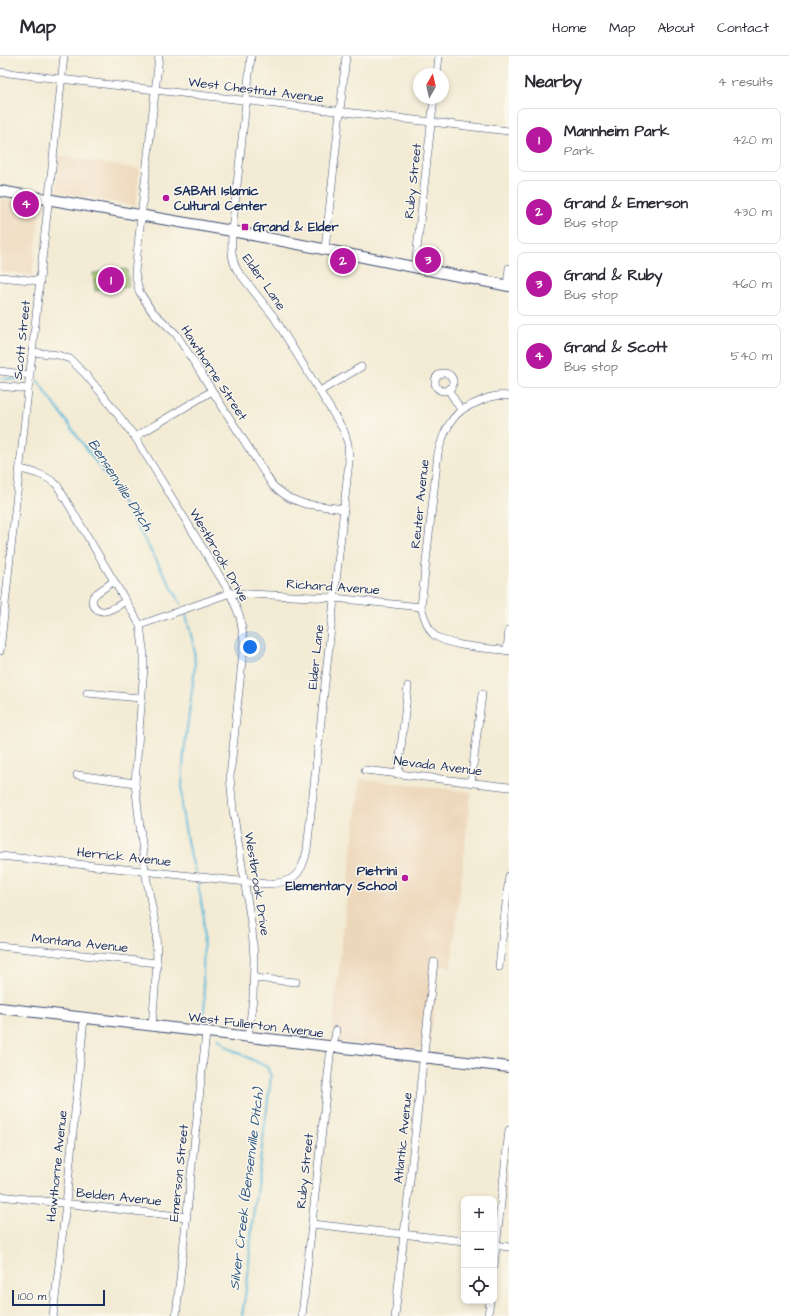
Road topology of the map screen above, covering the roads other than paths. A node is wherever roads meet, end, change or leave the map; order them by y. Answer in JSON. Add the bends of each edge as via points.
{"nodes":[{"id":1,"x":64,"y":56,"type":"edge"},
{"id":2,"x":159,"y":56,"type":"edge"},
{"id":3,"x":252,"y":56,"type":"edge"},
{"id":4,"x":346,"y":56,"type":"edge"},
{"id":5,"x":439,"y":56,"type":"edge"},
{"id":6,"x":438,"y":68,"type":"edge"},
{"id":7,"x":0,"y":72,"type":"edge"},
{"id":8,"x":62,"y":80,"type":"junction"},
{"id":9,"x":155,"y":90,"type":"junction"},
{"id":10,"x":247,"y":101,"type":"junction"},
{"id":11,"x":433,"y":104,"type":"edge"},
{"id":12,"x":340,"y":112,"type":"junction"},
{"id":13,"x":431,"y":122,"type":"junction"},
{"id":14,"x":509,"y":131,"type":"edge"},
{"id":15,"x":0,"y":191,"type":"edge"},
{"id":16,"x":49,"y":200,"type":"junction"},
{"id":17,"x":141,"y":216,"type":"junction"},
{"id":18,"x":232,"y":231,"type":"junction"},
{"id":19,"x":325,"y":249,"type":"junction"},
{"id":20,"x":415,"y":267,"type":"junction"},
{"id":21,"x":509,"y":268,"type":"edge"},
{"id":22,"x":0,"y":277,"type":"edge"},
{"id":23,"x":40,"y":281,"type":"junction"},
{"id":24,"x":508,"y":286,"type":"edge"},
{"id":25,"x":32,"y":352,"type":"junction"},
{"id":26,"x":361,"y":367,"type":"dead end"},
{"id":27,"x":0,"y":371,"type":"edge"},
{"id":28,"x":30,"y":375,"type":"junction"},
{"id":29,"x":0,"y":386,"type":"edge"},
{"id":30,"x":28,"y":389,"type":"junction"},
{"id":31,"x":448,"y":389,"type":"dead end"},
{"id":32,"x":212,"y":391,"type":"junction"},
{"id":33,"x":320,"y":391,"type":"junction"},
{"id":34,"x":509,"y":396,"type":"edge"},
{"id":35,"x":461,"y":410,"type":"junction"},
{"id":36,"x":135,"y":437,"type":"junction"},
{"id":37,"x":20,"y":469,"type":"junction"},
{"id":38,"x":344,"y":509,"type":"junction"},
{"id":39,"x":114,"y":581,"type":"junction"},
{"id":40,"x":230,"y":593,"type":"junction"},
{"id":41,"x":334,"y":598,"type":"junction"},
{"id":42,"x":3,"y":600,"type":"edge"},
{"id":43,"x":126,"y":601,"type":"junction"},
{"id":44,"x":421,"y":607,"type":"junction"},
{"id":45,"x":140,"y":625,"type":"junction"},
{"id":46,"x":509,"y":630,"type":"edge"},
{"id":47,"x":0,"y":651,"type":"edge"},
{"id":48,"x":508,"y":651,"type":"edge"},
{"id":49,"x":408,"y":686,"type":"dead end"},
{"id":50,"x":87,"y":693,"type":"dead end"},
{"id":51,"x":482,"y":694,"type":"dead end"},
{"id":52,"x":140,"y":698,"type":"junction"},
{"id":53,"x":365,"y":770,"type":"dead end"},
{"id":54,"x":398,"y":774,"type":"junction"},
{"id":55,"x":77,"y":776,"type":"dead end"},
{"id":56,"x":472,"y":782,"type":"junction"},
{"id":57,"x":135,"y":783,"type":"junction"},
{"id":58,"x":509,"y":787,"type":"edge"},
{"id":59,"x":0,"y":856,"type":"edge"},
{"id":60,"x":145,"y":871,"type":"junction"},
{"id":61,"x":509,"y":876,"type":"edge"},
{"id":62,"x":245,"y":882,"type":"junction"},
{"id":63,"x":0,"y":946,"type":"edge"},
{"id":64,"x":434,"y":962,"type":"dead end"},
{"id":65,"x":157,"y":963,"type":"junction"},
{"id":66,"x":499,"y":967,"type":"dead end"},
{"id":67,"x":254,"y":978,"type":"junction"},
{"id":68,"x":296,"y":982,"type":"dead end"},
{"id":69,"x":0,"y":1008,"type":"edge"},
{"id":70,"x":84,"y":1019,"type":"junction"},
{"id":71,"x":152,"y":1026,"type":"junction"},
{"id":72,"x":336,"y":1030,"type":"dead end"},
{"id":73,"x":206,"y":1033,"type":"junction"},
{"id":74,"x":248,"y":1038,"type":"junction"},
{"id":75,"x":331,"y":1047,"type":"junction"},
{"id":76,"x":424,"y":1058,"type":"junction"},
{"id":77,"x":509,"y":1068,"type":"edge"},
{"id":78,"x":509,"y":1130,"type":"edge"},
{"id":79,"x":0,"y":1196,"type":"edge"},
{"id":80,"x":66,"y":1204,"type":"junction"},
{"id":81,"x":187,"y":1217,"type":"junction"},
{"id":82,"x":312,"y":1224,"type":"junction"},
{"id":83,"x":497,"y":1232,"type":"edge"},
{"id":84,"x":404,"y":1235,"type":"junction"},
{"id":85,"x":461,"y":1242,"type":"edge"},
{"id":86,"x":497,"y":1245,"type":"edge"},
{"id":87,"x":509,"y":1246,"type":"edge"},
{"id":88,"x":490,"y":1304,"type":"edge"},
{"id":89,"x":53,"y":1316,"type":"edge"},
{"id":90,"x":176,"y":1316,"type":"edge"},
{"id":91,"x":302,"y":1316,"type":"edge"},
{"id":92,"x":395,"y":1316,"type":"edge"},
{"id":93,"x":488,"y":1316,"type":"edge"}],
"edges":[{"from":1,"to":8,"type":"street","name":"Scott Street"},
{"from":2,"to":9,"type":"street","name":"Hawthorne Street"},
{"from":3,"to":10,"type":"street","name":"Elder Lane"},
{"from":4,"to":12,"type":"street"},
{"from":5,"to":6,"type":"street"},
{"from":7,"to":8,"type":"street","name":"West Chestnut Avenue"},
{"from":8,"to":9,"type":"street","name":"West Chestnut Avenue"},
{"from":8,"to":16,"type":"street","name":"Scott Street"},
{"from":9,"to":10,"type":"street","name":"West Chestnut Avenue"},
{"from":9,"to":17,"type":"street","name":"Hawthorne Street"},
{"from":10,"to":12,"type":"street","name":"West Chestnut Avenue"},
{"from":10,"to":18,"type":"street","name":"Elder Lane"},
{"from":11,"to":13,"type":"street","name":"Ruby Street"},
{"from":12,"to":13,"type":"street","name":"West Chestnut Avenue"},
{"from":12,"to":19,"type":"street"},
{"from":13,"to":14,"type":"street","name":"West Chestnut Avenue"},
{"from":13,"to":20,"type":"street","name":"Ruby Street"},
{"from":15,"to":16,"type":"main road"},
{"from":16,"to":17,"type":"main road"},
{"from":16,"to":23,"type":"street","name":"Scott Street"},
{"from":17,"to":18,"type":"main road"},
{"from":17,"to":32,"type":"street","name":"Hawthorne Street","via":[[135,272],[139,291],[150,310],[176,334]]},
{"from":18,"to":19,"type":"main road"},
{"from":18,"to":33,"type":"street","name":"Elder Lane","via":[[231,253],[237,270],[274,317]]},
{"from":19,"to":20,"type":"main road"},
{"from":20,"to":24,"type":"main road"},
{"from":21,"to":24,"type":"street"},
{"from":22,"to":23,"type":"street"},
{"from":23,"to":25,"type":"street","name":"Scott Street"},
{"from":25,"to":28,"type":"street","name":"Scott Street"},
{"from":25,"to":36,"type":"street","name":"Westbrook Drive","via":[[65,357],[73,362]]},
{"from":26,"to":33,"type":"street"},
{"from":27,"to":28,"type":"street"},
{"from":28,"to":30,"type":"street","name":"Scott Street"},
{"from":29,"to":30,"type":"street"},
{"from":30,"to":37,"type":"street","name":"Scott Street"},
{"from":31,"to":35,"type":"street"},
{"from":32,"to":36,"type":"street"},
{"from":32,"to":38,"type":"street","name":"Hawthorne Street","via":[[273,486],[289,498],[305,504]]},
{"from":33,"to":38,"type":"street","name":"Elder Lane","via":[[344,431],[348,444],[349,461]]},
{"from":34,"to":35,"type":"street","via":[[486,397]]},
{"from":35,"to":44,"type":"street","name":"Reuter Avenue","via":[[442,438],[438,453]]},
{"from":36,"to":40,"type":"street","name":"Westbrook Drive"},
{"from":37,"to":39,"type":"street","via":[[44,475],[57,485]]},
{"from":37,"to":42,"type":"street","name":"Scott Street"},
{"from":38,"to":41,"type":"street","name":"Elder Lane"},
{"from":39,"to":43,"type":"street"},
{"from":39,"to":43,"type":"street","via":[[95,594],[92,602],[94,606],[107,612]]},
{"from":40,"to":41,"type":"street","name":"Richard Avenue"},
{"from":40,"to":45,"type":"street","name":"Richard Avenue"},
{"from":40,"to":62,"type":"street","name":"Westbrook Drive","via":[[240,617],[244,642],[230,777]]},
{"from":41,"to":44,"type":"street","name":"Richard Avenue"},
{"from":41,"to":62,"type":"street","name":"Elder Lane","via":[[304,862],[298,874],[284,883]]},
{"from":42,"to":47,"type":"street","name":"Scott Street"},
{"from":43,"to":45,"type":"street"},
{"from":44,"to":48,"type":"street","via":[[433,634],[455,644]]},
{"from":45,"to":52,"type":"street","via":[[144,656]]},
{"from":46,"to":48,"type":"street"},
{"from":49,"to":54,"type":"street"},
{"from":50,"to":52,"type":"street"},
{"from":51,"to":56,"type":"street"},
{"from":52,"to":57,"type":"street"},
{"from":53,"to":54,"type":"street","name":"Nevada Avenue"},
{"from":54,"to":56,"type":"street","name":"Nevada Avenue"},
{"from":55,"to":57,"type":"street"},
{"from":56,"to":58,"type":"street","name":"Nevada Avenue"},
{"from":57,"to":60,"type":"street"},
{"from":59,"to":60,"type":"street","name":"Herrick Avenue"},
{"from":60,"to":62,"type":"street","name":"Herrick Avenue"},
{"from":60,"to":65,"type":"street","via":[[156,928]]},
{"from":61,"to":66,"type":"street"},
{"from":62,"to":67,"type":"street","name":"Westbrook Drive","via":[[252,929]]},
{"from":63,"to":65,"type":"street","name":"Montana Avenue"},
{"from":64,"to":76,"type":"street","name":"Atlantic Avenue"},
{"from":65,"to":71,"type":"street"},
{"from":67,"to":68,"type":"street"},
{"from":67,"to":74,"type":"street","name":"Westbrook Drive"},
{"from":69,"to":70,"type":"main road","name":"West Fullerton Avenue"},
{"from":70,"to":71,"type":"main road","name":"West Fullerton Avenue"},
{"from":70,"to":80,"type":"street","name":"Hawthorne Avenue"},
{"from":71,"to":73,"type":"main road","name":"West Fullerton Avenue"},
{"from":72,"to":75,"type":"street","name":"Ruby Street"},
{"from":73,"to":74,"type":"main road","name":"West Fullerton Avenue"},
{"from":73,"to":81,"type":"street","name":"Emerson Street"},
{"from":74,"to":75,"type":"main road","name":"West Fullerton Avenue"},
{"from":75,"to":76,"type":"main road","name":"West Fullerton Avenue"},
{"from":75,"to":82,"type":"street","name":"Ruby Street"},
{"from":76,"to":77,"type":"main road","name":"West Fullerton Avenue"},
{"from":76,"to":84,"type":"street","name":"Atlantic Avenue"},
{"from":78,"to":83,"type":"street"},
{"from":79,"to":80,"type":"street","name":"Belden Avenue"},
{"from":80,"to":81,"type":"street","name":"Belden Avenue"},
{"from":80,"to":89,"type":"street","name":"Hawthorne Avenue"},
{"from":81,"to":90,"type":"street","name":"Emerson Street"},
{"from":82,"to":84,"type":"street"},
{"from":82,"to":91,"type":"street","name":"Ruby Street"},
{"from":84,"to":85,"type":"street"},
{"from":84,"to":92,"type":"street","name":"Atlantic Avenue"},
{"from":86,"to":87,"type":"street"},
{"from":88,"to":93,"type":"street"}]}
